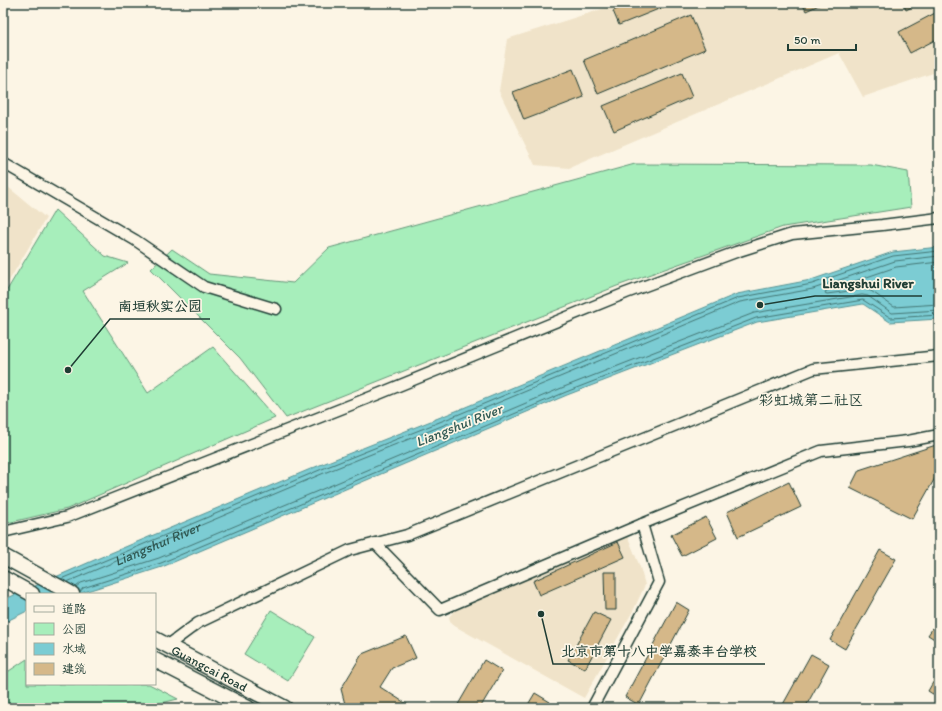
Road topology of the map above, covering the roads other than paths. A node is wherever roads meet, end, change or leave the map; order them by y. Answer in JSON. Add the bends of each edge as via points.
{"nodes":[{"id":1,"x":3,"y":163,"type":"edge"},
{"id":2,"x":939,"y":218,"type":"edge"},
{"id":3,"x":276,"y":309,"type":"dead end"},
{"id":4,"x":939,"y":356,"type":"edge"},
{"id":5,"x":939,"y":435,"type":"edge"},
{"id":6,"x":642,"y":524,"type":"junction"},
{"id":7,"x":3,"y":532,"type":"edge"},
{"id":8,"x":375,"y":543,"type":"junction"},
{"id":9,"x":3,"y":556,"type":"edge"},
{"id":10,"x":3,"y":578,"type":"edge"},
{"id":11,"x":30,"y":593,"type":"edge"},
{"id":12,"x":70,"y":593,"type":"edge"},
{"id":13,"x":161,"y":642,"type":"edge"},
{"id":14,"x":156,"y":661,"type":"edge"},
{"id":15,"x":248,"y":708,"type":"edge"},
{"id":16,"x":285,"y":708,"type":"edge"},
{"id":17,"x":592,"y":708,"type":"edge"}],
"edges":[{"from":1,"to":3,"type":"street","via":[[135,240],[204,287]]},
{"from":2,"to":7,"type":"street","via":[[792,234],[736,252],[626,293],[67,517]]},
{"from":4,"to":8,"type":"street","via":[[813,369],[406,535]]},
{"from":5,"to":6,"type":"street","via":[[821,451]]},
{"from":6,"to":8,"type":"street","via":[[440,610]]},
{"from":6,"to":17,"type":"street","via":[[659,582]]},
{"from":8,"to":13,"type":"street","via":[[350,550]]},
{"from":9,"to":12,"type":"main road"},
{"from":10,"to":11,"type":"main road"},
{"from":13,"to":16,"type":"main road","name":"Guangcai Road"},
{"from":14,"to":15,"type":"main road","name":"Guangcai Road"}]}
